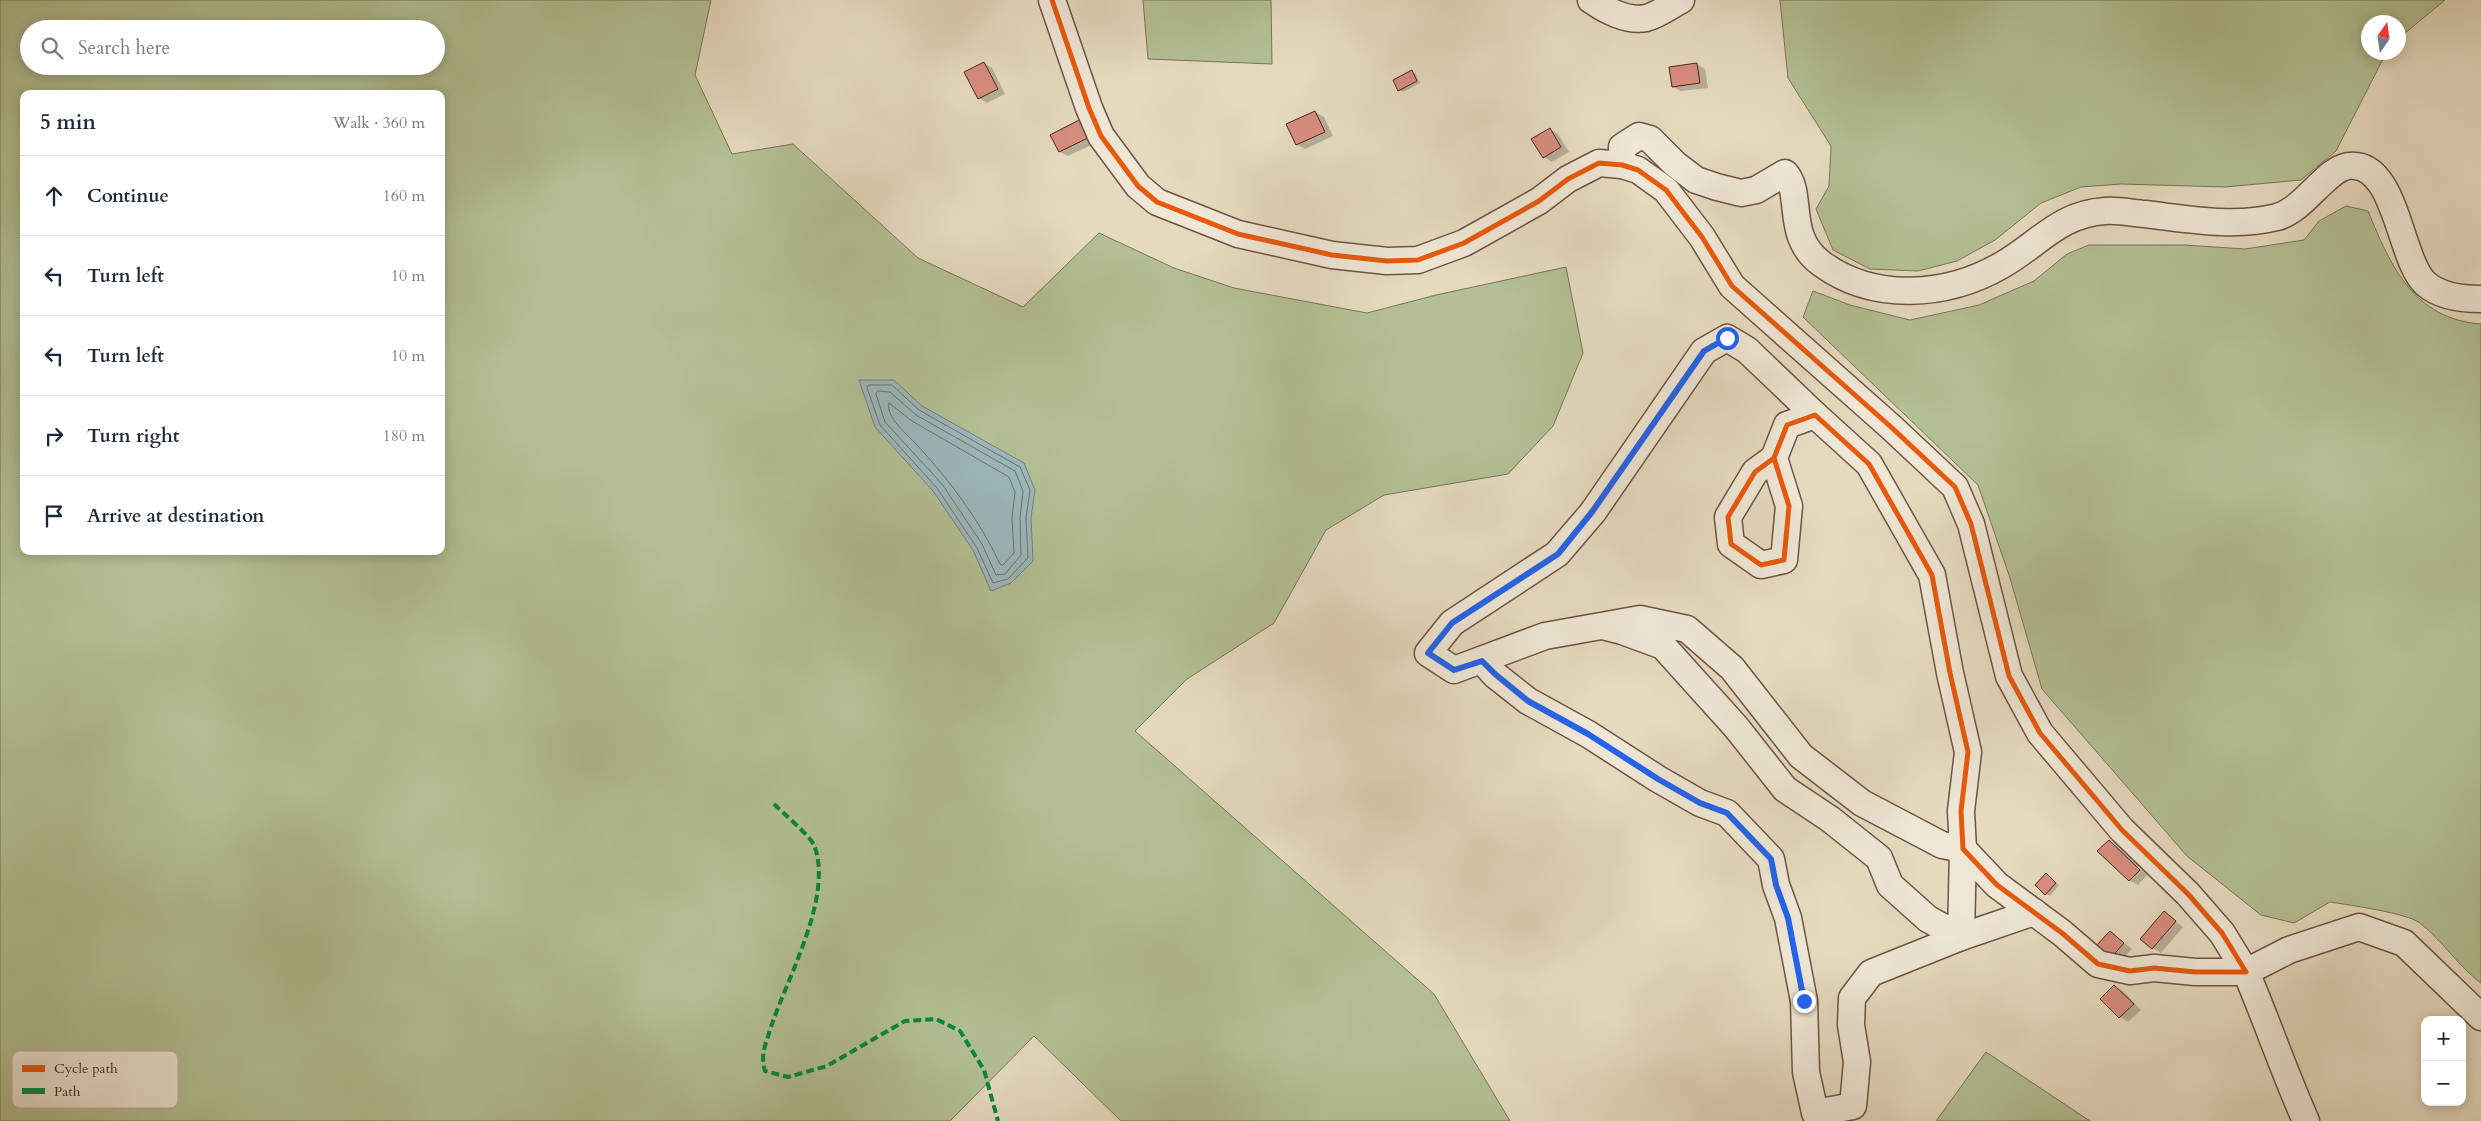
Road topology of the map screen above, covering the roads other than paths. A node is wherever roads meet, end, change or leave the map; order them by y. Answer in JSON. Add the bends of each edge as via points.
{"nodes":[{"id":1,"x":1052,"y":0,"type":"edge"},
{"id":2,"x":1591,"y":0,"type":"edge"},
{"id":3,"x":1681,"y":0,"type":"edge"},
{"id":4,"x":1622,"y":165,"type":"junction"},
{"id":5,"x":2481,"y":299,"type":"edge"},
{"id":6,"x":1815,"y":415,"type":"junction"},
{"id":7,"x":1774,"y":458,"type":"dead end"},
{"id":8,"x":1602,"y":626,"type":"junction"},
{"id":9,"x":1482,"y":661,"type":"junction"},
{"id":10,"x":1963,"y":849,"type":"junction"},
{"id":11,"x":2034,"y":912,"type":"junction"},
{"id":12,"x":1961,"y":937,"type":"junction"},
{"id":13,"x":2246,"y":972,"type":"junction"},
{"id":14,"x":2481,"y":1017,"type":"edge"},
{"id":15,"x":2306,"y":1121,"type":"edge"}],
"edges":[{"from":1,"to":4,"type":"street","via":[[1101,136],[1138,186],[1157,202],[1238,234],[1332,255],[1387,261],[1418,260],[1464,243],[1599,163]]},
{"from":2,"to":3,"type":"street","via":[[1618,14],[1645,18]]},
{"from":4,"to":5,"type":"street","via":[[1622,147],[1639,136],[1650,139],[1696,180],[1733,191],[1756,190],[1785,173],[1791,180],[1796,222],[1806,247],[1820,263],[1848,280],[1896,291],[1927,291],[1961,284],[2002,265],[2076,215],[2106,210],[2243,223],[2279,216],[2306,200],[2336,171],[2349,166],[2364,168],[2379,179],[2415,266],[2426,284],[2450,296]]},
{"from":4,"to":13,"type":"street","via":[[1638,170],[1666,190],[1702,237],[1732,286],[1955,487],[1971,524],[2009,676],[2040,733],[2122,830],[2222,932]]},
{"from":6,"to":7,"type":"street","via":[[1787,424]]},
{"from":6,"to":9,"type":"street","via":[[1747,350],[1727,338],[1704,351],[1592,512],[1558,554],[1452,623],[1428,653],[1454,670]]},
{"from":6,"to":10,"type":"street","via":[[1869,464],[1932,575],[1968,752],[1961,811]]},
{"from":8,"to":9,"type":"street","via":[[1545,636]]},
{"from":8,"to":10,"type":"street","via":[[1640,619],[1687,630],[1732,668],[1801,756],[1862,803],[1942,845]]},
{"from":8,"to":12,"type":"street","via":[[1663,646],[1736,727],[1785,789],[1879,858],[1890,885],[1928,919]]},
{"from":9,"to":12,"type":"street","via":[[1528,701],[1700,803],[1727,813],[1771,859],[1788,918],[1804,1001],[1806,1072],[1815,1113],[1853,1106],[1857,1062],[1851,1025],[1852,998],[1871,973]]},
{"from":10,"to":11,"type":"street","via":[[1997,885]]},
{"from":10,"to":12,"type":"street"},
{"from":11,"to":12,"type":"street"},
{"from":11,"to":13,"type":"street","via":[[2098,964],[2130,972],[2154,968]]},
{"from":13,"to":14,"type":"street","via":[[2289,950],[2359,927],[2404,943]]},
{"from":13,"to":15,"type":"street"}]}
